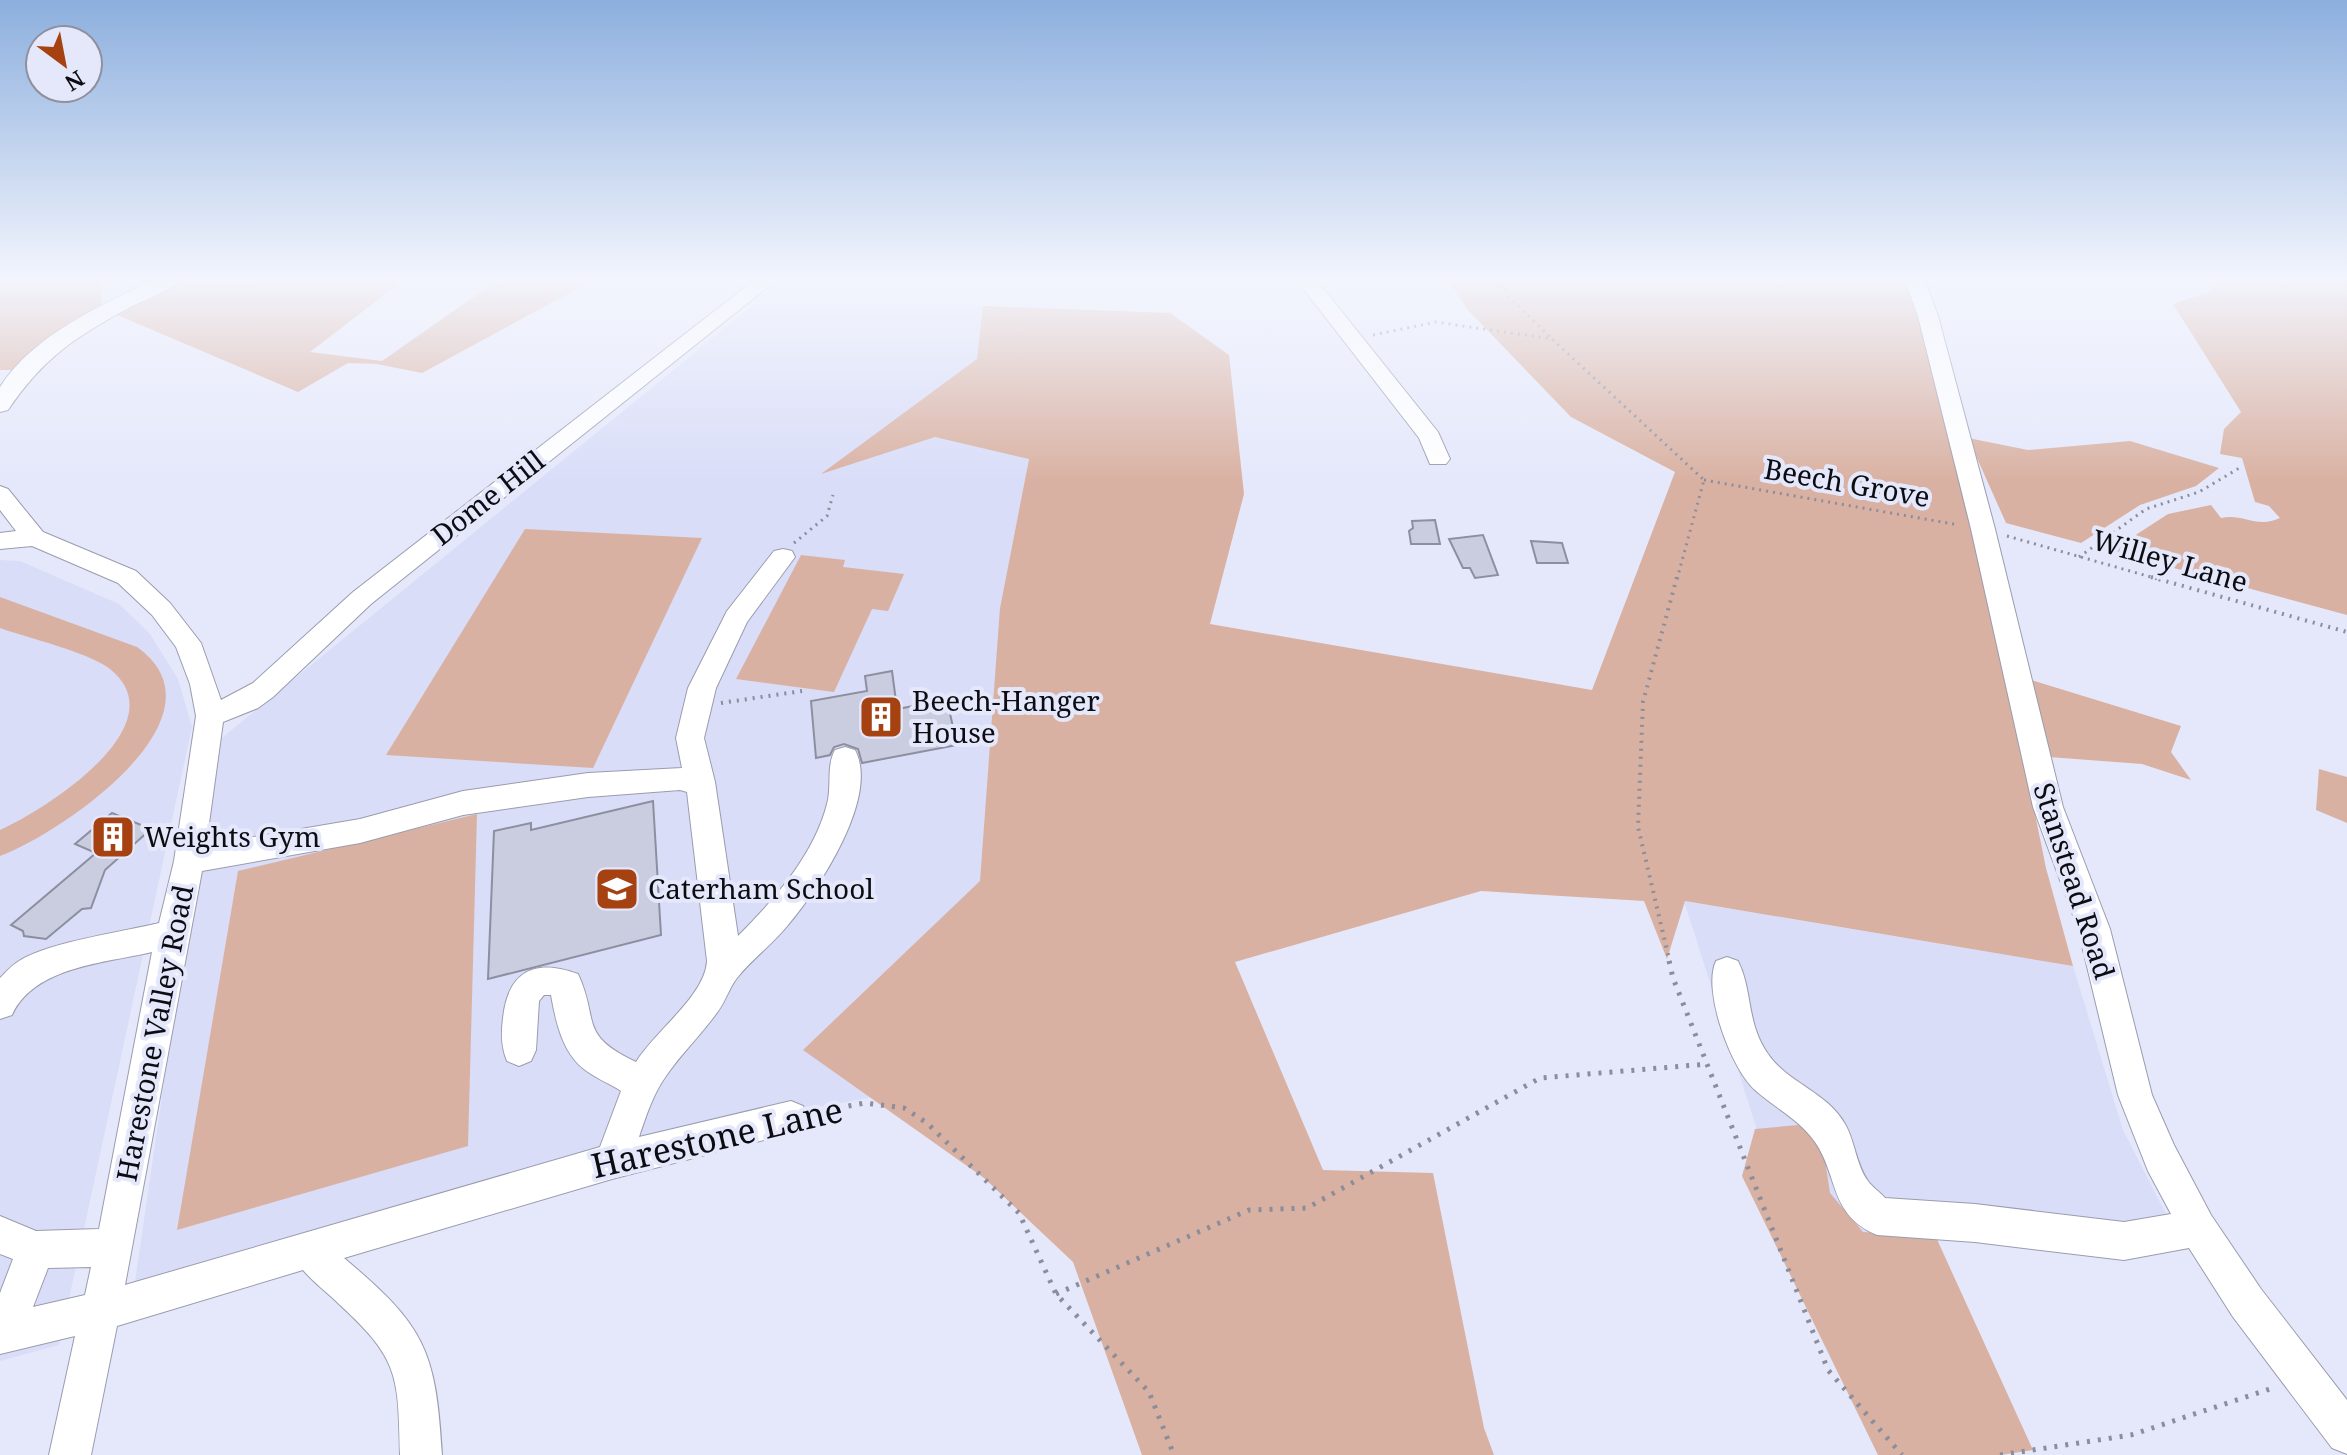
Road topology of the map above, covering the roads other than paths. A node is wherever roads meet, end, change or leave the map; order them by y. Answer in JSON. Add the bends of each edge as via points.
{"nodes":[{"id":1,"x":56,"y":346,"type":"edge"},
{"id":2,"x":683,"y":346,"type":"edge"},
{"id":3,"x":1357,"y":346,"type":"edge"},
{"id":4,"x":1936,"y":346,"type":"edge"},
{"id":5,"x":0,"y":405,"type":"edge"},
{"id":6,"x":1438,"y":459,"type":"dead end"},
{"id":7,"x":0,"y":494,"type":"edge"},
{"id":8,"x":34,"y":538,"type":"junction"},
{"id":9,"x":0,"y":541,"type":"edge"},
{"id":10,"x":783,"y":557,"type":"road end"},
{"id":11,"x":210,"y":716,"type":"junction"},
{"id":12,"x":845,"y":758,"type":"dead end"},
{"id":13,"x":700,"y":782,"type":"junction"},
{"id":14,"x":189,"y":861,"type":"junction"},
{"id":15,"x":172,"y":934,"type":"junction"},
{"id":16,"x":724,"y":969,"type":"junction"},
{"id":17,"x":1727,"y":971,"type":"dead end"},
{"id":18,"x":0,"y":1004,"type":"edge"},
{"id":19,"x":519,"y":1050,"type":"dead end"},
{"id":20,"x":641,"y":1086,"type":"junction"},
{"id":21,"x":791,"y":1118,"type":"road end"},
{"id":22,"x":612,"y":1161,"type":"junction"},
{"id":23,"x":2198,"y":1228,"type":"junction"},
{"id":24,"x":0,"y":1235,"type":"edge"},
{"id":25,"x":114,"y":1247,"type":"junction"},
{"id":26,"x":310,"y":1248,"type":"junction"},
{"id":27,"x":36,"y":1250,"type":"junction"},
{"id":28,"x":101,"y":1311,"type":"junction"},
{"id":29,"x":2,"y":1333,"type":"edge"},
{"id":30,"x":2347,"y":1433,"type":"edge"},
{"id":31,"x":70,"y":1455,"type":"edge"},
{"id":32,"x":421,"y":1455,"type":"edge"}],
"edges":[{"from":1,"to":5,"type":"street","via":[[18,374]]},
{"from":2,"to":11,"type":"street","name":"Dome Hill","via":[[362,598],[263,690]]},
{"from":3,"to":6,"type":"street","via":[[1430,437]]},
{"from":4,"to":23,"type":"street","name":"Stanstead Road","via":[[2048,807],[2094,929],[2135,1095]]},
{"from":7,"to":8,"type":"street"},
{"from":8,"to":9,"type":"street","name":"Harestone Valley Road"},
{"from":8,"to":11,"type":"street","name":"Harestone Valley Road","via":[[127,577],[161,609],[188,643]]},
{"from":10,"to":13,"type":"street","via":[[736,618],[702,688],[690,738]]},
{"from":11,"to":14,"type":"street","name":"Harestone Valley Road"},
{"from":12,"to":16,"type":"street","via":[[843,805],[829,841],[758,937]]},
{"from":13,"to":14,"type":"street","via":[[588,785],[463,803],[360,831]]},
{"from":13,"to":16,"type":"street"},
{"from":14,"to":15,"type":"street","name":"Harestone Valley Road"},
{"from":15,"to":18,"type":"street","via":[[30,971]]},
{"from":15,"to":25,"type":"street","name":"Harestone Valley Road"},
{"from":16,"to":20,"type":"street","via":[[697,1015]]},
{"from":17,"to":23,"type":"street","via":[[1733,1015],[1754,1063],[1818,1117],[1832,1135],[1852,1191],[1877,1216],[2124,1241]]},
{"from":19,"to":20,"type":"street","via":[[518,1013],[524,993],[553,979],[566,984],[571,1017],[588,1052],[626,1071]]},
{"from":20,"to":22,"type":"street"},
{"from":21,"to":22,"type":"street","name":"Harestone Lane"},
{"from":22,"to":26,"type":"street","name":"Harestone Lane"},
{"from":23,"to":30,"type":"street","name":"Stanstead Road"},
{"from":24,"to":27,"type":"street"},
{"from":25,"to":27,"type":"street"},
{"from":25,"to":28,"type":"street","name":"Harestone Valley Road"},
{"from":26,"to":28,"type":"street","name":"Harestone Lane"},
{"from":26,"to":32,"type":"street","via":[[397,1335],[418,1393]]},
{"from":27,"to":29,"type":"street"},
{"from":28,"to":29,"type":"street","name":"Harestone Lane"},
{"from":28,"to":31,"type":"street","name":"Harestone Valley Road"}]}
